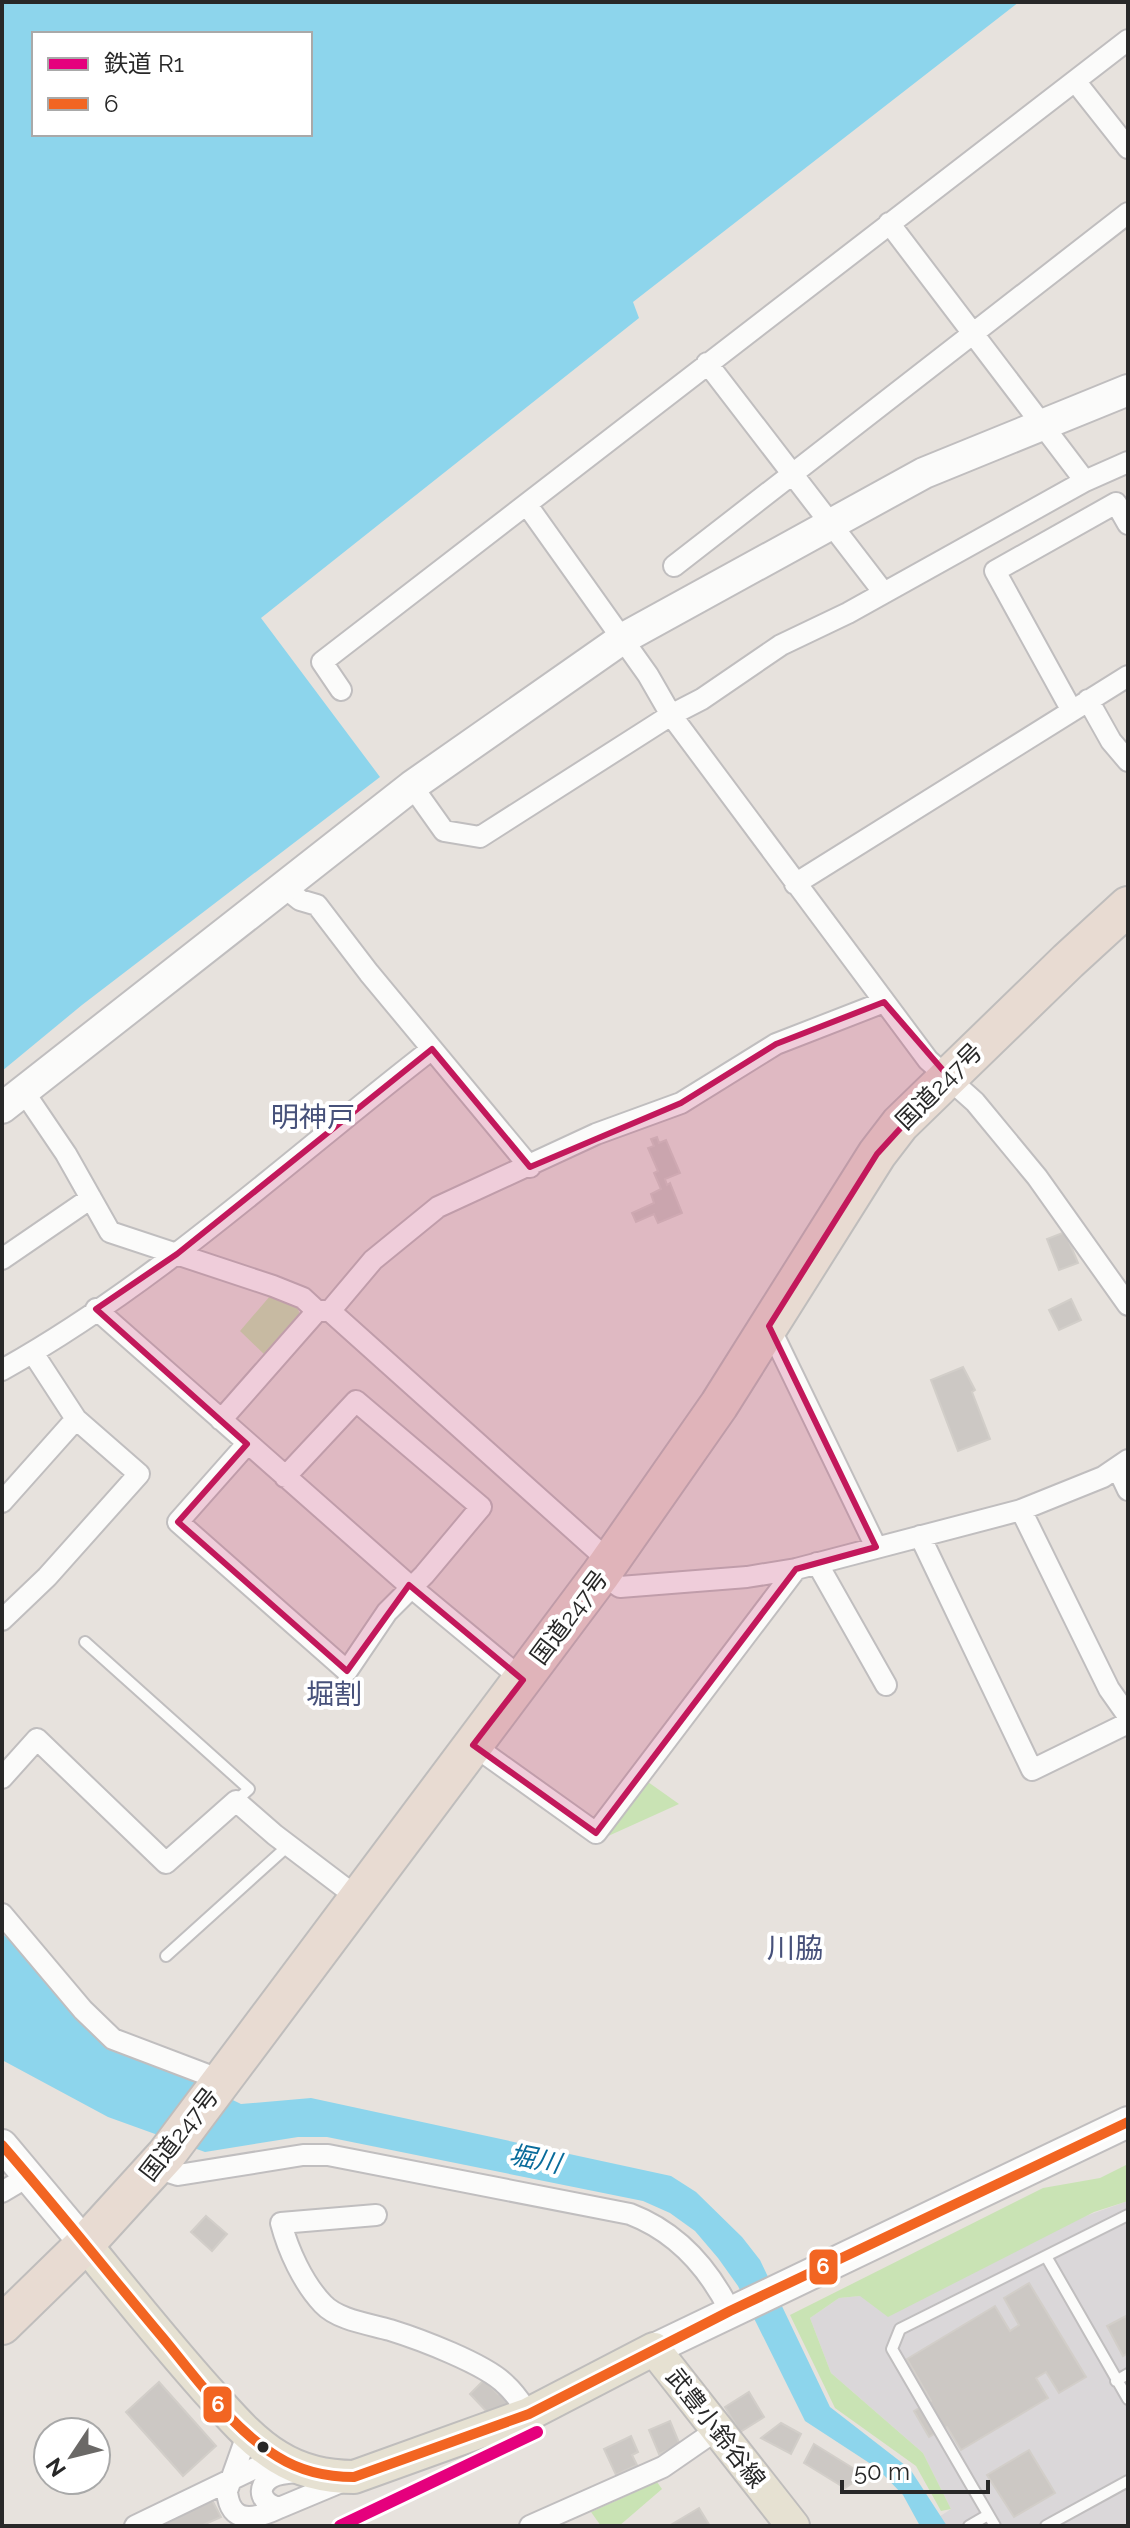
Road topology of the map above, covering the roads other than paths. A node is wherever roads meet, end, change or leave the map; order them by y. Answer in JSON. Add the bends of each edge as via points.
{"nodes":[{"id":1,"x":1128,"y":40,"type":"edge"},
{"id":2,"x":1075,"y":81,"type":"junction"},
{"id":3,"x":1128,"y":148,"type":"edge"},
{"id":4,"x":1128,"y":213,"type":"edge"},
{"id":5,"x":889,"y":223,"type":"junction"},
{"id":6,"x":973,"y":333,"type":"junction"},
{"id":7,"x":707,"y":363,"type":"junction"},
{"id":8,"x":1128,"y":390,"type":"edge"},
{"id":9,"x":1043,"y":423,"type":"junction"},
{"id":10,"x":1128,"y":462,"type":"edge"},
{"id":11,"x":792,"y":474,"type":"junction"},
{"id":12,"x":1085,"y":481,"type":"junction"},
{"id":13,"x":527,"y":505,"type":"junction"},
{"id":14,"x":830,"y":524,"type":"junction"},
{"id":15,"x":1128,"y":524,"type":"edge"},
{"id":16,"x":674,"y":566,"type":"dead end"},
{"id":17,"x":884,"y":593,"type":"junction"},
{"id":18,"x":622,"y":639,"type":"junction"},
{"id":19,"x":1128,"y":676,"type":"edge"},
{"id":20,"x":341,"y":690,"type":"dead end"},
{"id":21,"x":1080,"y":706,"type":"junction"},
{"id":22,"x":671,"y":715,"type":"junction"},
{"id":23,"x":1128,"y":761,"type":"edge"},
{"id":24,"x":412,"y":786,"type":"junction"},
{"id":25,"x":795,"y":884,"type":"junction"},
{"id":26,"x":285,"y":888,"type":"junction"},
{"id":27,"x":1128,"y":906,"type":"edge"},
{"id":28,"x":884,"y":1002,"type":"junction"},
{"id":29,"x":432,"y":1049,"type":"junction"},
{"id":30,"x":948,"y":1076,"type":"junction"},
{"id":31,"x":13,"y":1100,"type":"edge"},
{"id":32,"x":530,"y":1167,"type":"junction"},
{"id":33,"x":91,"y":1198,"type":"junction"},
{"id":34,"x":177,"y":1254,"type":"junction"},
{"id":35,"x":2,"y":1259,"type":"edge"},
{"id":36,"x":1128,"y":1305,"type":"edge"},
{"id":37,"x":96,"y":1309,"type":"junction"},
{"id":38,"x":324,"y":1311,"type":"junction"},
{"id":39,"x":769,"y":1326,"type":"junction"},
{"id":40,"x":33,"y":1353,"type":"junction"},
{"id":41,"x":2,"y":1370,"type":"edge"},
{"id":42,"x":76,"y":1419,"type":"junction"},
{"id":43,"x":221,"y":1420,"type":"junction"},
{"id":44,"x":247,"y":1444,"type":"junction"},
{"id":45,"x":1123,"y":1464,"type":"edge"},
{"id":46,"x":285,"y":1477,"type":"junction"},
{"id":47,"x":1128,"y":1490,"type":"edge"},
{"id":48,"x":2,"y":1502,"type":"edge"},
{"id":49,"x":1021,"y":1510,"type":"junction"},
{"id":50,"x":920,"y":1536,"type":"junction"},
{"id":51,"x":876,"y":1547,"type":"junction"},
{"id":52,"x":817,"y":1563,"type":"junction"},
{"id":53,"x":606,"y":1568,"type":"junction"},
{"id":54,"x":796,"y":1569,"type":"junction"},
{"id":55,"x":411,"y":1587,"type":"junction"},
{"id":56,"x":5,"y":1611,"type":"edge"},
{"id":57,"x":85,"y":1642,"type":"dead end"},
{"id":58,"x":523,"y":1680,"type":"junction"},
{"id":59,"x":886,"y":1685,"type":"dead end"},
{"id":60,"x":1128,"y":1716,"type":"edge"},
{"id":61,"x":1128,"y":1723,"type":"edge"},
{"id":62,"x":473,"y":1745,"type":"junction"},
{"id":63,"x":2,"y":1778,"type":"edge"},
{"id":64,"x":236,"y":1801,"type":"junction"},
{"id":65,"x":289,"y":1845,"type":"junction"},
{"id":66,"x":358,"y":1898,"type":"junction"},
{"id":67,"x":2,"y":1914,"type":"edge"},
{"id":68,"x":166,"y":1956,"type":"dead end"},
{"id":69,"x":218,"y":2084,"type":"junction"},
{"id":70,"x":1128,"y":2122,"type":"edge"},
{"id":71,"x":2,"y":2145,"type":"edge"},
{"id":72,"x":161,"y":2161,"type":"junction"},
{"id":73,"x":29,"y":2176,"type":"junction"},
{"id":74,"x":2,"y":2192,"type":"edge"},
{"id":75,"x":376,"y":2215,"type":"dead end"},
{"id":76,"x":1128,"y":2215,"type":"edge"},
{"id":77,"x":85,"y":2244,"type":"junction"},
{"id":78,"x":1047,"y":2258,"type":"junction"},
{"id":79,"x":730,"y":2311,"type":"junction"},
{"id":80,"x":2,"y":2325,"type":"edge"},
{"id":81,"x":654,"y":2349,"type":"junction"},
{"id":82,"x":1128,"y":2374,"type":"edge"},
{"id":83,"x":1116,"y":2381,"type":"junction"},
{"id":84,"x":1128,"y":2399,"type":"edge"},
{"id":85,"x":529,"y":2414,"type":"junction"},
{"id":86,"x":718,"y":2429,"type":"junction"},
{"id":87,"x":247,"y":2435,"type":"junction"},
{"id":88,"x":292,"y":2464,"type":"junction"},
{"id":89,"x":354,"y":2477,"type":"junction"},
{"id":90,"x":1128,"y":2481,"type":"edge"},
{"id":91,"x":231,"y":2482,"type":"junction"},
{"id":92,"x":279,"y":2508,"type":"junction"},
{"id":93,"x":988,"y":2515,"type":"junction"},
{"id":94,"x":534,"y":2525,"type":"edge"},
{"id":95,"x":135,"y":2526,"type":"edge"},
{"id":96,"x":793,"y":2526,"type":"edge"},
{"id":97,"x":969,"y":2526,"type":"edge"},
{"id":98,"x":995,"y":2526,"type":"edge"},
{"id":99,"x":1046,"y":2526,"type":"edge"}],
"edges":[{"from":1,"to":2,"type":"street"},
{"from":2,"to":3,"type":"street"},
{"from":2,"to":5,"type":"street"},
{"from":4,"to":6,"type":"street"},
{"from":5,"to":6,"type":"street"},
{"from":5,"to":7,"type":"street"},
{"from":6,"to":9,"type":"street"},
{"from":6,"to":11,"type":"street"},
{"from":7,"to":11,"type":"street"},
{"from":7,"to":13,"type":"street"},
{"from":8,"to":9,"type":"street"},
{"from":9,"to":12,"type":"street"},
{"from":9,"to":14,"type":"street","via":[[924,473]]},
{"from":10,"to":12,"type":"street"},
{"from":11,"to":14,"type":"street"},
{"from":11,"to":16,"type":"street"},
{"from":12,"to":17,"type":"street"},
{"from":13,"to":18,"type":"street"},
{"from":13,"to":20,"type":"street","via":[[322,662]]},
{"from":14,"to":17,"type":"street"},
{"from":14,"to":18,"type":"street"},
{"from":15,"to":21,"type":"street","via":[[1116,503],[995,571]]},
{"from":17,"to":22,"type":"street","via":[[781,645]]},
{"from":18,"to":22,"type":"street"},
{"from":18,"to":24,"type":"street"},
{"from":19,"to":21,"type":"street"},
{"from":21,"to":23,"type":"street"},
{"from":21,"to":25,"type":"street"},
{"from":22,"to":24,"type":"street","via":[[480,837],[444,831]]},
{"from":22,"to":25,"type":"street"},
{"from":24,"to":26,"type":"street"},
{"from":25,"to":28,"type":"street"},
{"from":26,"to":29,"type":"street","via":[[317,905]]},
{"from":26,"to":31,"type":"street"},
{"from":27,"to":30,"type":"highway","name":"国道247号"},
{"from":28,"to":30,"type":"street","via":[[928,1060]]},
{"from":28,"to":32,"type":"street","via":[[776,1044],[681,1103],[596,1134]]},
{"from":29,"to":32,"type":"street"},
{"from":29,"to":34,"type":"street"},
{"from":30,"to":36,"type":"street","via":[[1037,1177]]},
{"from":30,"to":39,"type":"highway","name":"国道247号","via":[[877,1154]]},
{"from":31,"to":33,"type":"street","via":[[66,1154]]},
{"from":32,"to":38,"type":"street","via":[[438,1207],[373,1260]]},
{"from":33,"to":34,"type":"street","via":[[110,1232]]},
{"from":33,"to":35,"type":"street"},
{"from":34,"to":37,"type":"street"},
{"from":34,"to":38,"type":"street","via":[[303,1298]]},
{"from":37,"to":40,"type":"street"},
{"from":37,"to":43,"type":"street"},
{"from":38,"to":43,"type":"street"},
{"from":38,"to":53,"type":"street"},
{"from":39,"to":51,"type":"street"},
{"from":39,"to":53,"type":"highway","name":"国道247号"},
{"from":40,"to":41,"type":"street"},
{"from":40,"to":42,"type":"street"},
{"from":42,"to":48,"type":"street"},
{"from":42,"to":56,"type":"street","via":[[139,1474],[47,1577]]},
{"from":43,"to":44,"type":"street"},
{"from":44,"to":46,"type":"street"},
{"from":44,"to":55,"type":"street","via":[[178,1522],[347,1671]]},
{"from":45,"to":47,"type":"street"},
{"from":45,"to":49,"type":"street","via":[[1069,1493]]},
{"from":46,"to":55,"type":"street"},
{"from":46,"to":55,"type":"street","via":[[356,1401],[481,1507]]},
{"from":49,"to":50,"type":"street"},
{"from":49,"to":60,"type":"street","via":[[1109,1689]]},
{"from":50,"to":51,"type":"street"},
{"from":50,"to":61,"type":"street","via":[[1032,1770]]},
{"from":51,"to":52,"type":"street"},
{"from":52,"to":54,"type":"street"},
{"from":52,"to":59,"type":"street"},
{"from":53,"to":54,"type":"street","via":[[620,1587]]},
{"from":53,"to":58,"type":"highway","name":"国道247号"},
{"from":54,"to":62,"type":"street","via":[[596,1833]]},
{"from":55,"to":58,"type":"street"},
{"from":57,"to":64,"type":"lane","via":[[249,1789]]},
{"from":58,"to":62,"type":"highway","name":"国道247号"},
{"from":62,"to":66,"type":"highway","name":"国道247号"},
{"from":63,"to":64,"type":"street","via":[[37,1739],[166,1863]]},
{"from":64,"to":65,"type":"street"},
{"from":65,"to":66,"type":"street"},
{"from":65,"to":68,"type":"lane"},
{"from":66,"to":69,"type":"highway","name":"国道247号"},
{"from":67,"to":69,"type":"street","via":[[113,2039]]},
{"from":69,"to":72,"type":"highway","name":"国道247号"},
{"from":70,"to":79,"type":"street"},
{"from":71,"to":73,"type":"street"},
{"from":72,"to":77,"type":"highway","name":"国道247号"},
{"from":72,"to":79,"type":"street","via":[[178,2175],[328,2155],[630,2214],[652,2222],[694,2255]]},
{"from":73,"to":74,"type":"street"},
{"from":73,"to":77,"type":"street"},
{"from":75,"to":85,"type":"street","via":[[281,2223],[323,2303],[335,2313],[410,2336],[484,2370],[506,2383]]},
{"from":76,"to":78,"type":"lane"},
{"from":77,"to":80,"type":"highway","name":"国道247号"},
{"from":77,"to":87,"type":"main road","name":"武豊小鈴谷線"},
{"from":78,"to":83,"type":"lane"},
{"from":78,"to":93,"type":"lane","via":[[900,2329],[892,2349]]},
{"from":79,"to":81,"type":"street"},
{"from":81,"to":85,"type":"main road","name":"武豊小鈴谷線"},
{"from":81,"to":86,"type":"main road","name":"武豊小鈴谷線"},
{"from":82,"to":83,"type":"lane"},
{"from":83,"to":84,"type":"lane"},
{"from":85,"to":89,"type":"main road","name":"武豊小鈴谷線"},
{"from":86,"to":94,"type":"street","via":[[663,2467]]},
{"from":86,"to":96,"type":"main road","name":"武豊小鈴谷線"},
{"from":87,"to":88,"type":"main road","name":"武豊小鈴谷線"},
{"from":87,"to":91,"type":"street"},
{"from":88,"to":89,"type":"main road","name":"武豊小鈴谷線","via":[[329,2477]]},
{"from":88,"to":91,"type":"street"},
{"from":88,"to":92,"type":"street","via":[[261,2491],[269,2506]]},
{"from":89,"to":92,"type":"street"},
{"from":90,"to":99,"type":"lane"},
{"from":91,"to":92,"type":"street","via":[[228,2500],[240,2515],[259,2517]]},
{"from":91,"to":95,"type":"street"},
{"from":93,"to":97,"type":"lane"},
{"from":93,"to":98,"type":"lane"}]}
